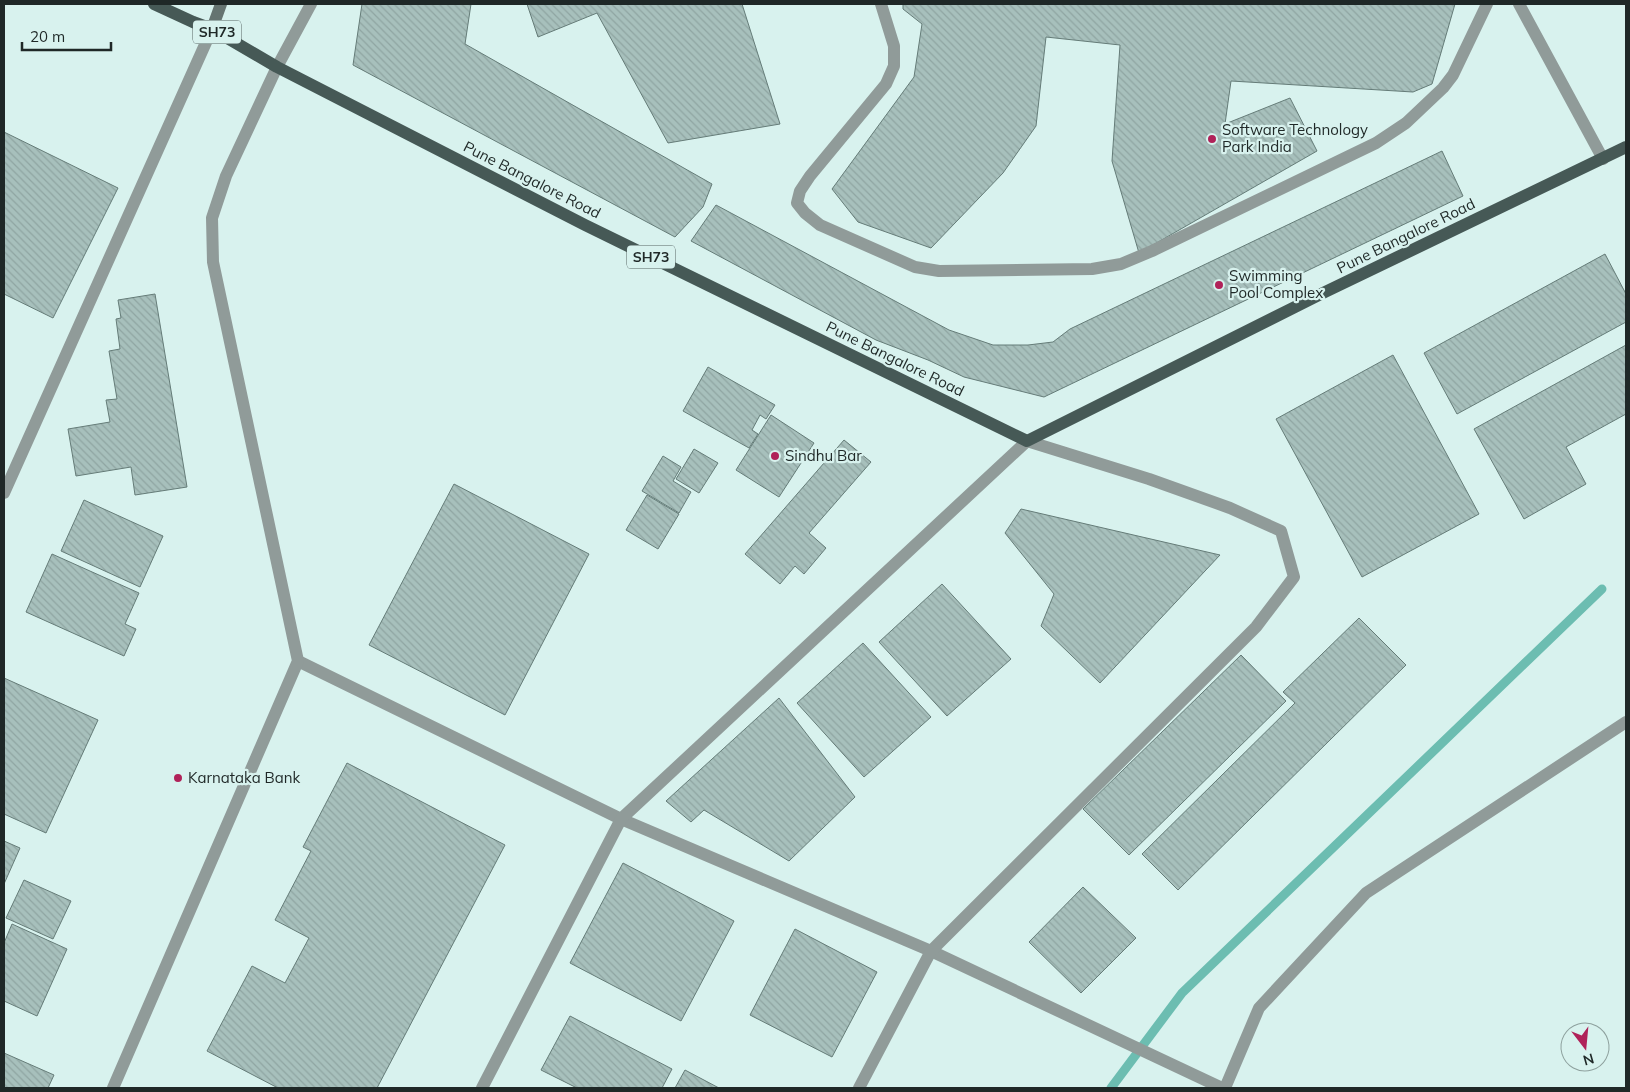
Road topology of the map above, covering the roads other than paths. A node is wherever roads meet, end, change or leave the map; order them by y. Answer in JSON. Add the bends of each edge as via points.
{"nodes":[{"id":1,"x":154,"y":4,"type":"edge"},
{"id":2,"x":221,"y":4,"type":"edge"},
{"id":3,"x":311,"y":4,"type":"edge"},
{"id":4,"x":881,"y":4,"type":"edge"},
{"id":5,"x":1487,"y":4,"type":"edge"},
{"id":6,"x":1519,"y":4,"type":"edge"},
{"id":7,"x":212,"y":29,"type":"junction"},
{"id":8,"x":277,"y":67,"type":"junction"},
{"id":9,"x":1626,"y":147,"type":"edge"},
{"id":10,"x":1602,"y":158,"type":"junction"},
{"id":11,"x":1027,"y":441,"type":"junction"},
{"id":12,"x":4,"y":493,"type":"edge"},
{"id":13,"x":298,"y":661,"type":"junction"},
{"id":14,"x":1626,"y":722,"type":"edge"},
{"id":15,"x":621,"y":819,"type":"junction"},
{"id":16,"x":932,"y":951,"type":"junction"},
{"id":17,"x":113,"y":1088,"type":"edge"},
{"id":18,"x":482,"y":1088,"type":"edge"},
{"id":19,"x":859,"y":1088,"type":"edge"},
{"id":20,"x":1224,"y":1088,"type":"edge"}],
"edges":[{"from":1,"to":7,"type":"main road","name":"Pune Bangalore Road","number":"SH73"},
{"from":2,"to":7,"type":"main road"},
{"from":3,"to":8,"type":"street"},
{"from":4,"to":5,"type":"street","via":[[894,46],[894,66],[886,84],[810,176],[800,191],[797,203],[820,224],[915,267],[939,271],[1092,269],[1121,264],[1376,143],[1406,123],[1443,88],[1453,75]]},
{"from":6,"to":10,"type":"street"},
{"from":7,"to":8,"type":"main road","name":"Pune Bangalore Road","number":"SH73"},
{"from":7,"to":12,"type":"street"},
{"from":8,"to":11,"type":"main road","name":"Pune Bangalore Road","number":"SH73","via":[[585,225]]},
{"from":8,"to":13,"type":"street","via":[[226,176],[212,218],[213,262]]},
{"from":9,"to":10,"type":"main road","name":"Pune Bangalore Road"},
{"from":10,"to":11,"type":"main road","name":"Pune Bangalore Road"},
{"from":11,"to":15,"type":"street"},
{"from":11,"to":16,"type":"street","via":[[1149,478],[1281,531],[1294,577],[1256,627]]},
{"from":13,"to":15,"type":"street"},
{"from":13,"to":17,"type":"street"},
{"from":14,"to":20,"type":"street","via":[[1366,892],[1259,1008]]},
{"from":15,"to":16,"type":"street"},
{"from":15,"to":18,"type":"street"},
{"from":16,"to":19,"type":"street"},
{"from":16,"to":20,"type":"street"}]}
